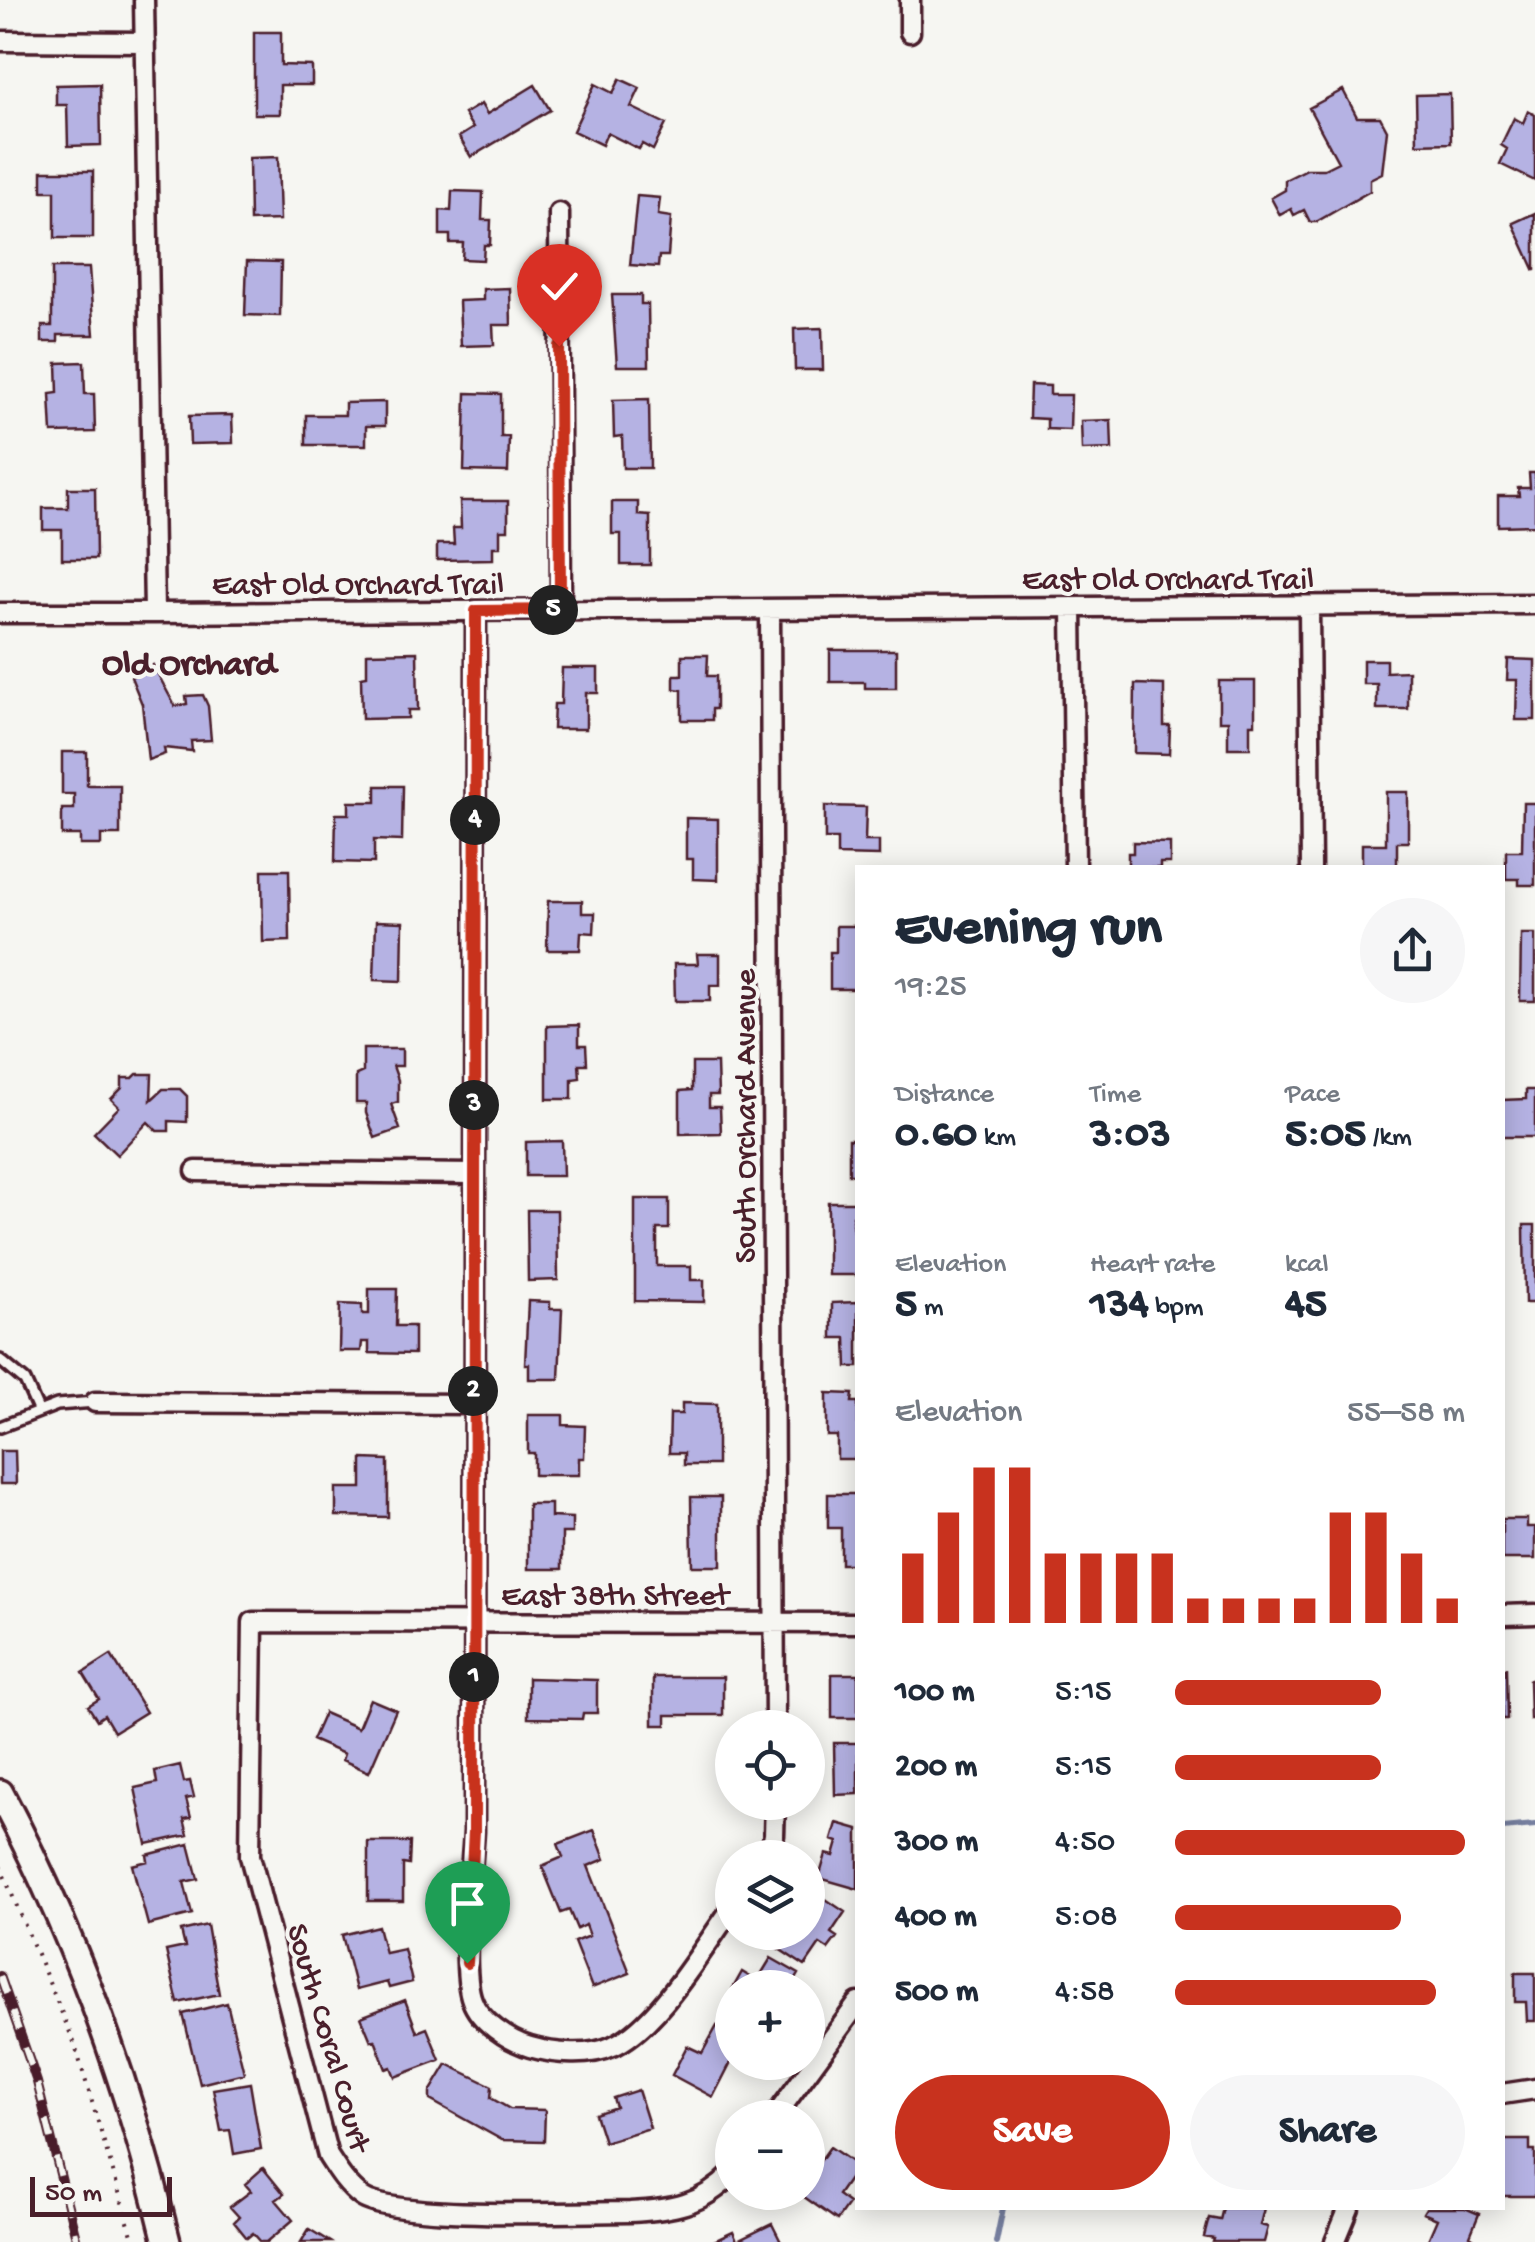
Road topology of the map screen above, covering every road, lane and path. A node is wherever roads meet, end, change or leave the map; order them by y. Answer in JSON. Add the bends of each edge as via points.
{"nodes":[{"id":1,"x":144,"y":0,"type":"edge"},
{"id":2,"x":910,"y":0,"type":"edge"},
{"id":3,"x":910,"y":32,"type":"dead end"},
{"id":4,"x":0,"y":41,"type":"edge"},
{"id":5,"x":145,"y":42,"type":"junction"},
{"id":6,"x":559,"y":213,"type":"dead end"},
{"id":7,"x":1535,"y":604,"type":"edge"},
{"id":8,"x":1309,"y":606,"type":"junction"},
{"id":9,"x":1072,"y":607,"type":"junction"},
{"id":10,"x":770,"y":609,"type":"junction"},
{"id":11,"x":560,"y":610,"type":"junction"},
{"id":12,"x":476,"y":611,"type":"junction"},
{"id":13,"x":154,"y":613,"type":"junction"},
{"id":14,"x":0,"y":614,"type":"edge"},
{"id":15,"x":1075,"y":865,"type":"edge"},
{"id":16,"x":1311,"y":865,"type":"edge"},
{"id":17,"x":196,"y":1172,"type":"dead end"},
{"id":18,"x":474,"y":1174,"type":"junction"},
{"id":19,"x":0,"y":1360,"type":"edge"},
{"id":20,"x":95,"y":1402,"type":"joint"},
{"id":21,"x":473,"y":1404,"type":"junction"},
{"id":22,"x":38,"y":1410,"type":"junction"},
{"id":23,"x":0,"y":1427,"type":"edge"},
{"id":24,"x":1505,"y":1614,"type":"edge"},
{"id":25,"x":1535,"y":1614,"type":"edge"},
{"id":26,"x":253,"y":1622,"type":"joint"},
{"id":27,"x":474,"y":1622,"type":"junction"},
{"id":28,"x":776,"y":1623,"type":"junction"},
{"id":29,"x":855,"y":1623,"type":"edge"},
{"id":30,"x":775,"y":1710,"type":"edge"},
{"id":31,"x":0,"y":1793,"type":"edge"},
{"id":32,"x":0,"y":1866,"type":"edge"},
{"id":33,"x":715,"y":1931,"type":"edge"},
{"id":34,"x":855,"y":2007,"type":"edge"},
{"id":35,"x":1535,"y":2089,"type":"edge"},
{"id":36,"x":1505,"y":2094,"type":"edge"},
{"id":37,"x":787,"y":2100,"type":"edge"},
{"id":38,"x":715,"y":2192,"type":"edge"},
{"id":39,"x":1348,"y":2210,"type":"edge"},
{"id":40,"x":134,"y":2242,"type":"edge"},
{"id":41,"x":167,"y":2242,"type":"edge"},
{"id":42,"x":1335,"y":2242,"type":"edge"}],
"edges":[{"from":1,"to":5,"type":"street"},
{"from":2,"to":3,"type":"street"},
{"from":4,"to":5,"type":"street"},
{"from":5,"to":13,"type":"street"},
{"from":6,"to":11,"type":"street"},
{"from":7,"to":8,"type":"street","name":"East Old Orchard Trail"},
{"from":8,"to":9,"type":"street","name":"East Old Orchard Trail"},
{"from":8,"to":16,"type":"street"},
{"from":9,"to":10,"type":"street","name":"East Old Orchard Trail"},
{"from":9,"to":15,"type":"street"},
{"from":10,"to":11,"type":"street","name":"East Old Orchard Trail"},
{"from":10,"to":28,"type":"street","name":"South Orchard Avenue"},
{"from":11,"to":12,"type":"street","name":"East Old Orchard Trail"},
{"from":12,"to":13,"type":"street","name":"East Old Orchard Trail"},
{"from":12,"to":18,"type":"street"},
{"from":13,"to":14,"type":"street","name":"East Old Orchard Trail"},
{"from":17,"to":18,"type":"street"},
{"from":18,"to":21,"type":"street"},
{"from":19,"to":22,"type":"lane","via":[[25,1381]]},
{"from":20,"to":21,"type":"street"},
{"from":20,"to":22,"type":"lane"},
{"from":21,"to":27,"type":"street"},
{"from":22,"to":23,"type":"lane"},
{"from":24,"to":25,"type":"street"},
{"from":26,"to":27,"type":"street","name":"East 38th Street"},
{"from":26,"to":38,"type":"street","name":"South Coral Court","via":[[250,1856],[328,2156],[343,2179],[364,2198],[403,2210],[630,2212]]},
{"from":27,"to":28,"type":"street","name":"East 38th Street"},
{"from":27,"to":33,"type":"street","via":[[467,1963],[472,2001],[481,2013],[515,2042],[535,2048],[612,2047],[654,2015]]},
{"from":28,"to":29,"type":"street","name":"East 38th Street"},
{"from":28,"to":30,"type":"street","name":"South Orchard Avenue"},
{"from":31,"to":41,"type":"main road","via":[[74,1952]]},
{"from":32,"to":40,"type":"path","via":[[74,2042]]},
{"from":34,"to":37,"type":"street"},
{"from":35,"to":36,"type":"street"},
{"from":39,"to":42,"type":"street"}]}
